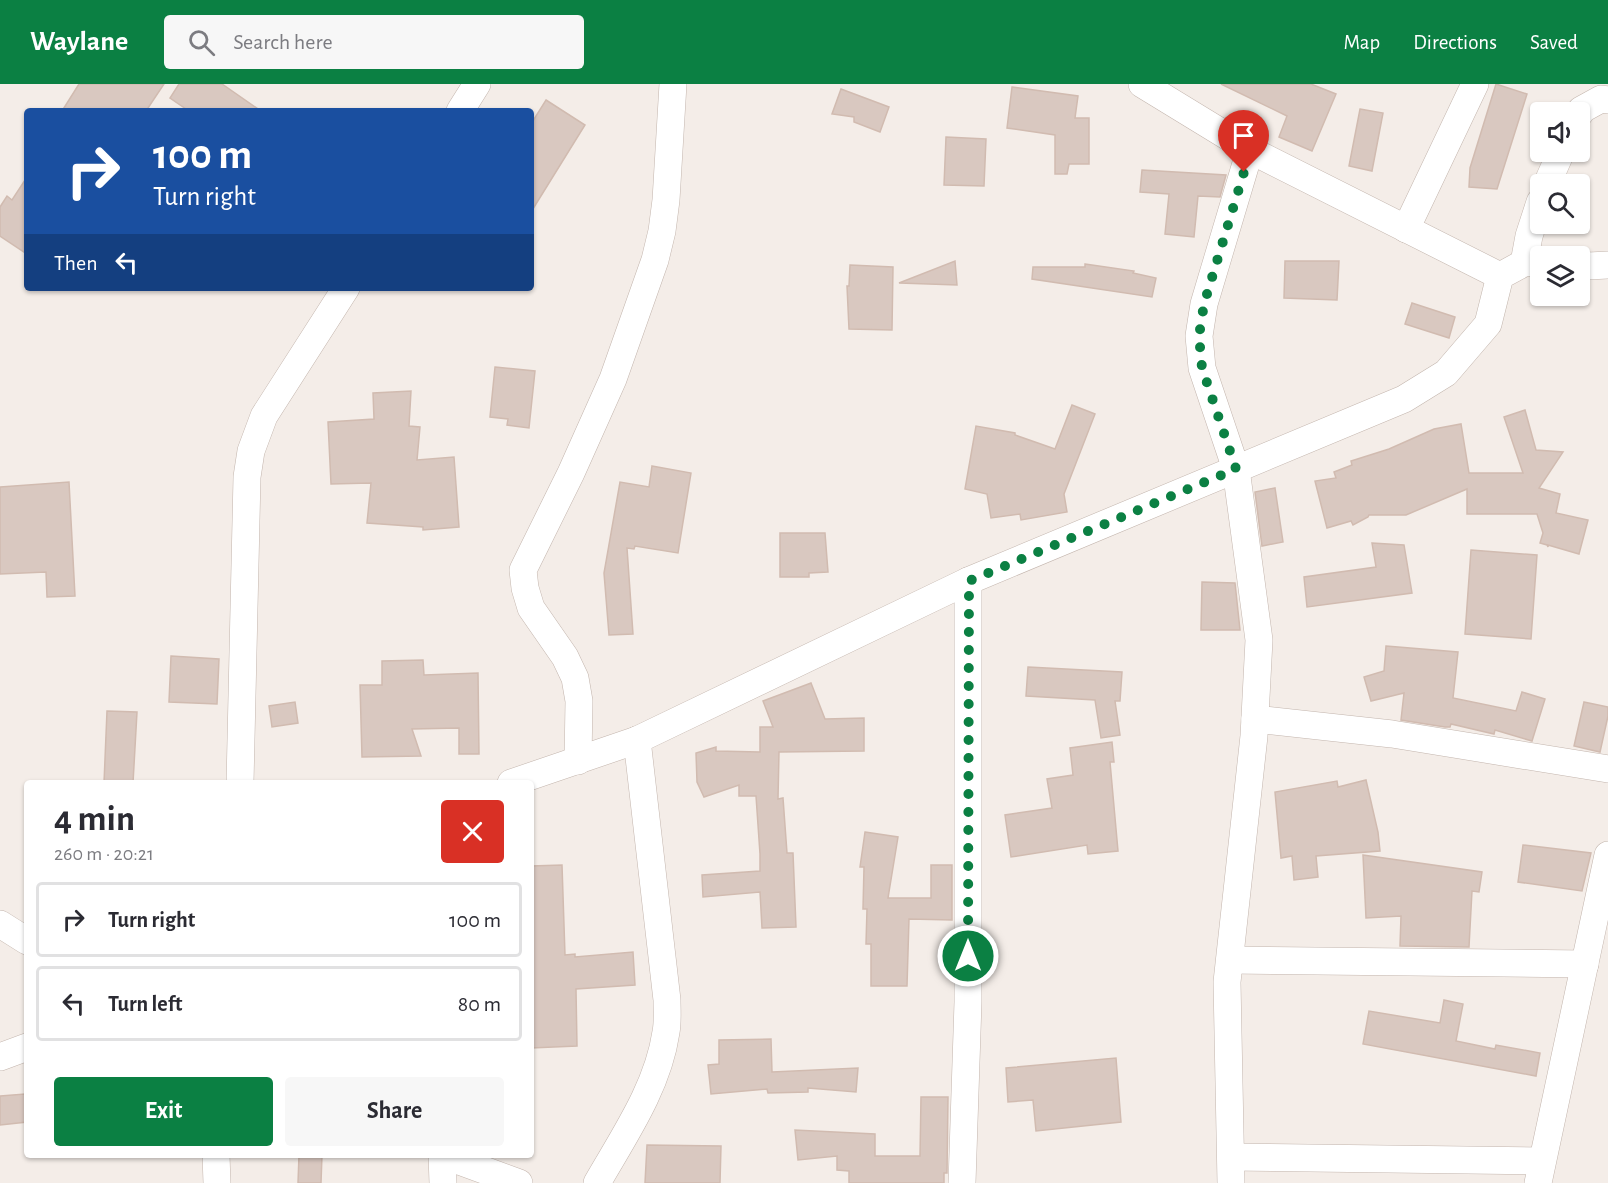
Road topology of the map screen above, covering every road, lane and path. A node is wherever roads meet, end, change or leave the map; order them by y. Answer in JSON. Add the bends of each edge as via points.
{"nodes":[{"id":1,"x":477,"y":84,"type":"edge"},
{"id":2,"x":673,"y":84,"type":"edge"},
{"id":3,"x":1475,"y":84,"type":"edge"},
{"id":4,"x":1153,"y":87,"type":"edge"},
{"id":5,"x":1608,"y":100,"type":"edge"},
{"id":6,"x":1590,"y":105,"type":"edge"},
{"id":7,"x":462,"y":108,"type":"edge"},
{"id":8,"x":1250,"y":150,"type":"junction"},
{"id":9,"x":1406,"y":229,"type":"junction"},
{"id":10,"x":1530,"y":264,"type":"edge"},
{"id":11,"x":1608,"y":265,"type":"edge"},
{"id":12,"x":1590,"y":266,"type":"edge"},
{"id":13,"x":1500,"y":276,"type":"junction"},
{"id":14,"x":344,"y":291,"type":"edge"},
{"id":15,"x":1236,"y":469,"type":"junction"},
{"id":16,"x":969,"y":581,"type":"junction"},
{"id":17,"x":1255,"y":719,"type":"junction"},
{"id":18,"x":636,"y":740,"type":"junction"},
{"id":19,"x":578,"y":761,"type":"junction"},
{"id":20,"x":1608,"y":769,"type":"edge"},
{"id":21,"x":240,"y":780,"type":"edge"},
{"id":22,"x":520,"y":780,"type":"edge"},
{"id":23,"x":1608,"y":855,"type":"edge"},
{"id":24,"x":0,"y":924,"type":"edge"},
{"id":25,"x":24,"y":939,"type":"edge"},
{"id":26,"x":1230,"y":960,"type":"junction"},
{"id":27,"x":1585,"y":964,"type":"junction"},
{"id":28,"x":24,"y":1048,"type":"edge"},
{"id":29,"x":0,"y":1057,"type":"edge"},
{"id":30,"x":216,"y":1158,"type":"edge"},
{"id":31,"x":442,"y":1158,"type":"edge"},
{"id":32,"x":450,"y":1158,"type":"edge"},
{"id":33,"x":1232,"y":1170,"type":"edge"},
{"id":34,"x":1539,"y":1172,"type":"edge"},
{"id":35,"x":217,"y":1183,"type":"edge"},
{"id":36,"x":443,"y":1183,"type":"edge"},
{"id":37,"x":519,"y":1183,"type":"edge"},
{"id":38,"x":597,"y":1183,"type":"edge"},
{"id":39,"x":962,"y":1183,"type":"edge"}],
"edges":[{"from":1,"to":7,"type":"street"},
{"from":2,"to":19,"type":"street","via":[[666,200],[655,260],[613,380],[523,570],[531,608],[565,657],[574,678],[579,701]]},
{"from":3,"to":9,"type":"street"},
{"from":4,"to":8,"type":"street"},
{"from":5,"to":6,"type":"street"},
{"from":8,"to":9,"type":"street"},
{"from":8,"to":15,"type":"street","via":[[1204,304],[1199,336],[1202,368]]},
{"from":9,"to":13,"type":"street"},
{"from":10,"to":13,"type":"street"},
{"from":11,"to":12,"type":"street"},
{"from":13,"to":15,"type":"street","via":[[1488,324],[1446,374],[1404,399]]},
{"from":14,"to":21,"type":"street","via":[[264,416],[251,451],[247,477]]},
{"from":15,"to":16,"type":"street"},
{"from":15,"to":17,"type":"street","via":[[1259,639]]},
{"from":16,"to":18,"type":"street"},
{"from":16,"to":39,"type":"street","via":[[968,991]]},
{"from":17,"to":20,"type":"street","via":[[1392,734]]},
{"from":17,"to":26,"type":"street"},
{"from":18,"to":19,"type":"street"},
{"from":18,"to":38,"type":"street","via":[[667,1000],[666,1031],[657,1069],[641,1105]]},
{"from":19,"to":22,"type":"street"},
{"from":23,"to":27,"type":"street"},
{"from":24,"to":25,"type":"street"},
{"from":26,"to":27,"type":"street"},
{"from":26,"to":33,"type":"street","via":[[1227,982]]},
{"from":27,"to":34,"type":"street"},
{"from":28,"to":29,"type":"street"},
{"from":30,"to":35,"type":"street"},
{"from":31,"to":36,"type":"street"},
{"from":32,"to":37,"type":"street"},
{"from":33,"to":34,"type":"street"}]}
